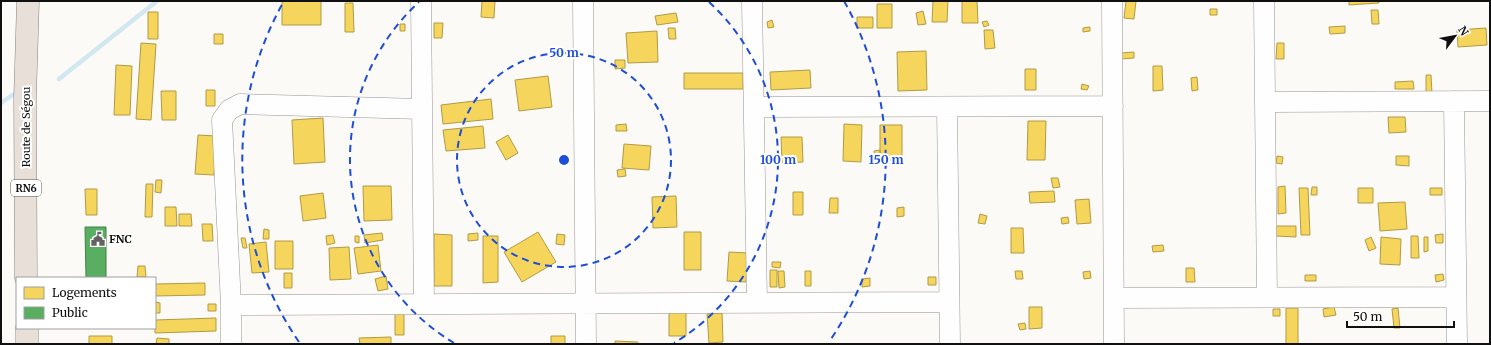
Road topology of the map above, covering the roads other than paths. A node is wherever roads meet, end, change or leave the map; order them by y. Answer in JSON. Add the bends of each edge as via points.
{"nodes":[{"id":1,"x":28,"y":1,"type":"edge"},
{"id":2,"x":421,"y":1,"type":"edge"},
{"id":3,"x":583,"y":1,"type":"edge"},
{"id":4,"x":752,"y":1,"type":"edge"},
{"id":5,"x":1112,"y":1,"type":"edge"},
{"id":6,"x":1264,"y":1,"type":"edge"},
{"id":7,"x":1454,"y":101,"type":"junction"},
{"id":8,"x":1490,"y":101,"type":"edge"},
{"id":9,"x":1265,"y":102,"type":"junction"},
{"id":10,"x":1113,"y":106,"type":"junction"},
{"id":11,"x":755,"y":107,"type":"junction"},
{"id":12,"x":947,"y":107,"type":"junction"},
{"id":13,"x":422,"y":109,"type":"junction"},
{"id":14,"x":26,"y":277,"type":"edge"},
{"id":15,"x":1456,"y":296,"type":"junction"},
{"id":16,"x":1267,"y":297,"type":"junction"},
{"id":17,"x":1114,"y":298,"type":"junction"},
{"id":18,"x":949,"y":302,"type":"junction"},
{"id":19,"x":757,"y":303,"type":"junction"},
{"id":20,"x":424,"y":304,"type":"junction"},
{"id":21,"x":586,"y":304,"type":"junction"},
{"id":22,"x":231,"y":305,"type":"junction"},
{"id":23,"x":27,"y":329,"type":"edge"},
{"id":24,"x":27,"y":344,"type":"edge"},
{"id":25,"x":231,"y":344,"type":"edge"},
{"id":26,"x":586,"y":344,"type":"edge"},
{"id":27,"x":950,"y":344,"type":"edge"},
{"id":28,"x":1114,"y":344,"type":"edge"},
{"id":29,"x":1457,"y":344,"type":"edge"}],
"edges":[{"from":1,"to":14,"type":"highway","name":"Route de Ségou","number":"RN6","via":[[25,98]]},
{"from":2,"to":13,"type":"street"},
{"from":3,"to":21,"type":"street"},
{"from":4,"to":11,"type":"street"},
{"from":5,"to":10,"type":"street"},
{"from":6,"to":9,"type":"street"},
{"from":7,"to":8,"type":"street"},
{"from":7,"to":9,"type":"street"},
{"from":7,"to":15,"type":"street"},
{"from":9,"to":16,"type":"street"},
{"from":10,"to":12,"type":"street"},
{"from":10,"to":17,"type":"street"},
{"from":11,"to":12,"type":"street"},
{"from":11,"to":19,"type":"street"},
{"from":12,"to":18,"type":"street"},
{"from":13,"to":20,"type":"street"},
{"from":13,"to":22,"type":"street","via":[[240,104],[229,110],[222,120]]},
{"from":15,"to":16,"type":"street"},
{"from":15,"to":29,"type":"street"},
{"from":16,"to":17,"type":"street"},
{"from":17,"to":28,"type":"street"},
{"from":18,"to":19,"type":"street"},
{"from":18,"to":27,"type":"street"},
{"from":19,"to":21,"type":"street"},
{"from":20,"to":21,"type":"street"},
{"from":20,"to":22,"type":"street"},
{"from":21,"to":26,"type":"street"},
{"from":22,"to":25,"type":"street"},
{"from":23,"to":24,"type":"highway"}]}
